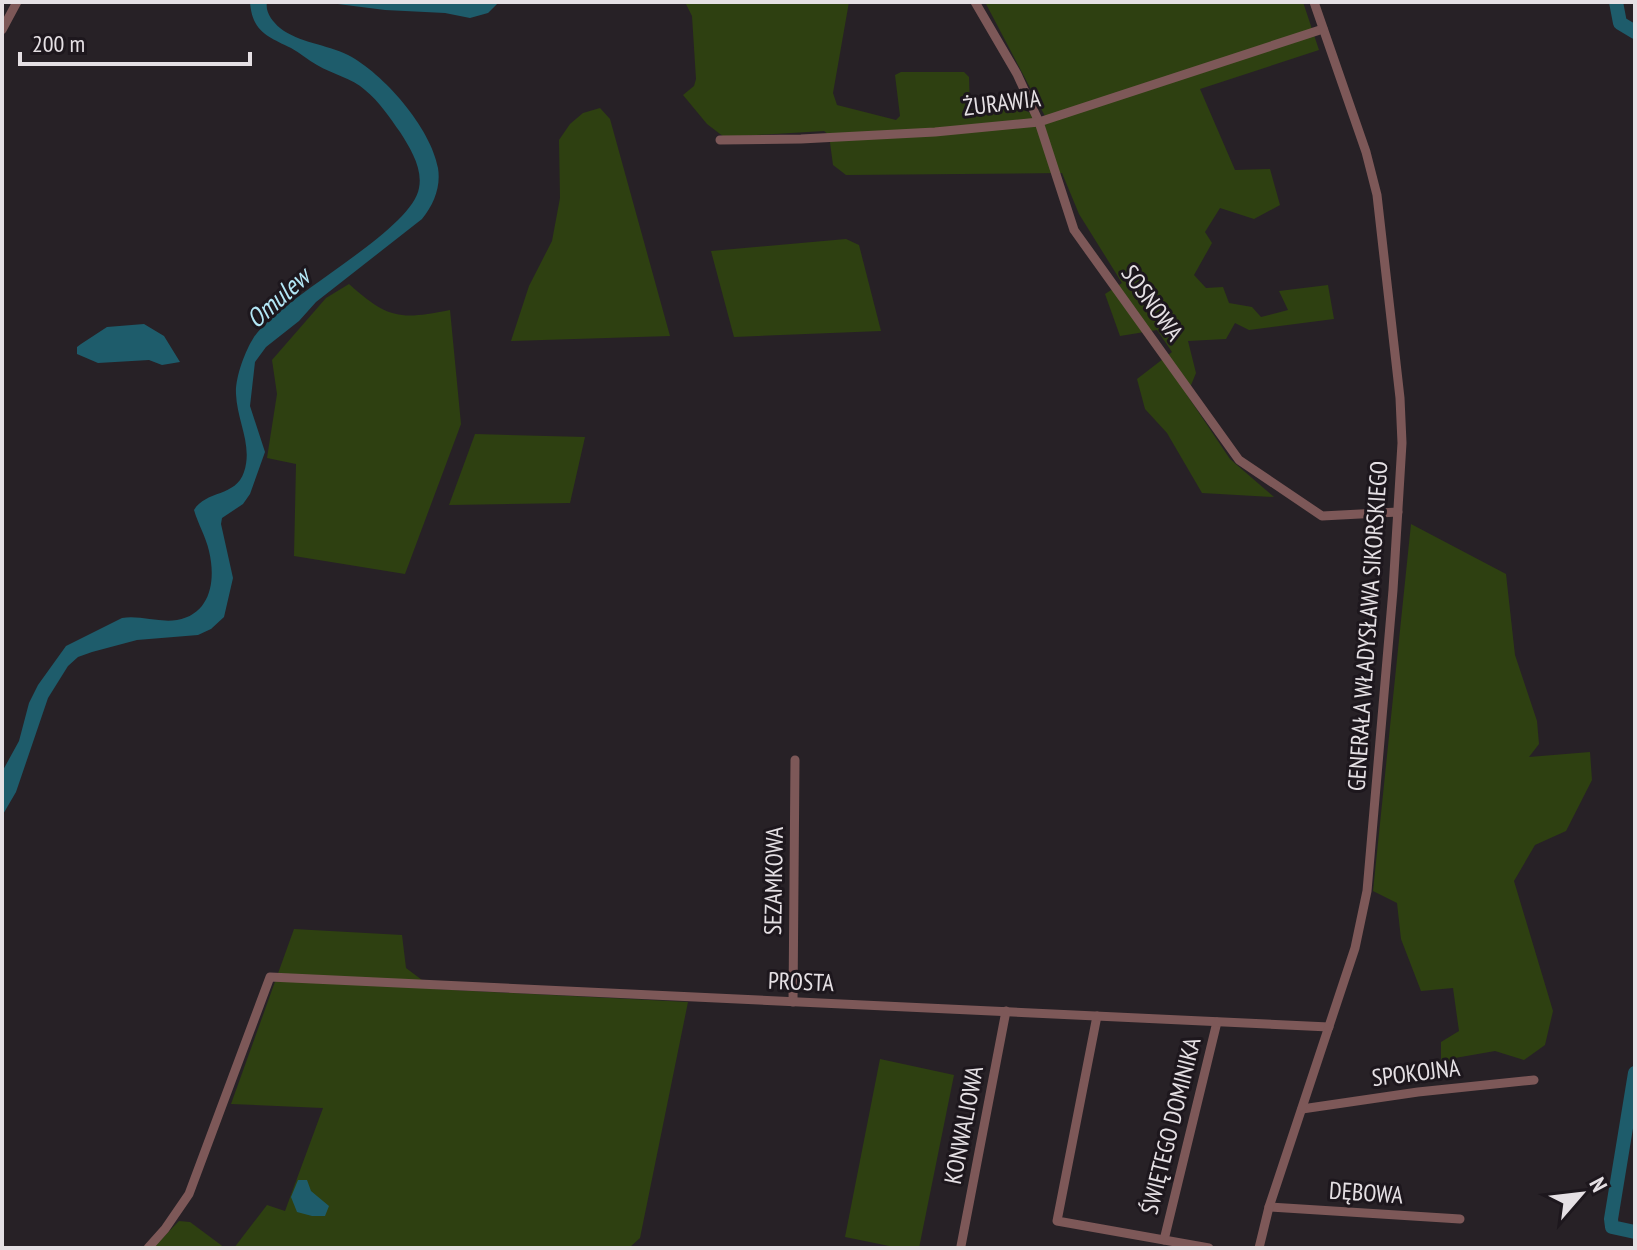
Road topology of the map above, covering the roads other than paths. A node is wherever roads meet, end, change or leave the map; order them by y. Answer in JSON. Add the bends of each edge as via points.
{"nodes":[{"id":1,"x":17,"y":2,"type":"edge"},
{"id":2,"x":975,"y":2,"type":"edge"},
{"id":3,"x":1314,"y":2,"type":"edge"},
{"id":4,"x":1323,"y":29,"type":"junction"},
{"id":5,"x":2,"y":30,"type":"edge"},
{"id":6,"x":1039,"y":122,"type":"junction"},
{"id":7,"x":720,"y":140,"type":"dead end"},
{"id":8,"x":1398,"y":512,"type":"junction"},
{"id":9,"x":795,"y":760,"type":"dead end"},
{"id":10,"x":793,"y":1002,"type":"junction"},
{"id":11,"x":1006,"y":1011,"type":"junction"},
{"id":12,"x":1097,"y":1016,"type":"junction"},
{"id":13,"x":1217,"y":1022,"type":"junction"},
{"id":14,"x":1329,"y":1027,"type":"junction"},
{"id":15,"x":1534,"y":1080,"type":"dead end"},
{"id":16,"x":1302,"y":1109,"type":"junction"},
{"id":17,"x":1269,"y":1207,"type":"junction"},
{"id":18,"x":1460,"y":1219,"type":"dead end"},
{"id":19,"x":1164,"y":1240,"type":"junction"},
{"id":20,"x":961,"y":1246,"type":"dead end"},
{"id":21,"x":148,"y":1248,"type":"edge"},
{"id":22,"x":1209,"y":1248,"type":"edge"},
{"id":23,"x":1259,"y":1248,"type":"edge"}],
"edges":[{"from":1,"to":5,"type":"street"},
{"from":2,"to":6,"type":"street","name":"SOSNOWA"},
{"from":3,"to":4,"type":"street","name":"GENERAŁA WŁADYSŁAWA SIKORSKIEGO"},
{"from":4,"to":6,"type":"street","name":"ŻURAWIA"},
{"from":4,"to":8,"type":"street","name":"GENERAŁA WŁADYSŁAWA SIKORSKIEGO","via":[[1377,195],[1400,398]]},
{"from":6,"to":7,"type":"street","name":"ŻURAWIA","via":[[935,132]]},
{"from":6,"to":8,"type":"street","name":"SOSNOWA","via":[[1074,230],[1239,460],[1322,516]]},
{"from":8,"to":14,"type":"street","name":"GENERAŁA WŁADYSŁAWA SIKORSKIEGO","via":[[1367,891]]},
{"from":9,"to":10,"type":"street","name":"SEZAMKOWA"},
{"from":10,"to":11,"type":"street","name":"PROSTA"},
{"from":10,"to":21,"type":"street","name":"PROSTA","via":[[270,977],[189,1194]]},
{"from":11,"to":12,"type":"street","name":"PROSTA"},
{"from":11,"to":20,"type":"street","name":"KONWALIOWA"},
{"from":12,"to":13,"type":"street","name":"PROSTA"},
{"from":12,"to":19,"type":"street","via":[[1057,1221]]},
{"from":13,"to":14,"type":"street","name":"PROSTA"},
{"from":13,"to":19,"type":"street","name":"ŚWIĘTEGO DOMINIKA"},
{"from":14,"to":16,"type":"street","name":"GENERAŁA WŁADYSŁAWA SIKORSKIEGO"},
{"from":15,"to":16,"type":"street","name":"SPOKOJNA"},
{"from":16,"to":17,"type":"street","name":"GENERAŁA WŁADYSŁAWA SIKORSKIEGO"},
{"from":17,"to":18,"type":"street","name":"DĘBOWA"},
{"from":17,"to":23,"type":"street","name":"GENERAŁA WŁADYSŁAWA SIKORSKIEGO"},
{"from":19,"to":22,"type":"street"}]}
